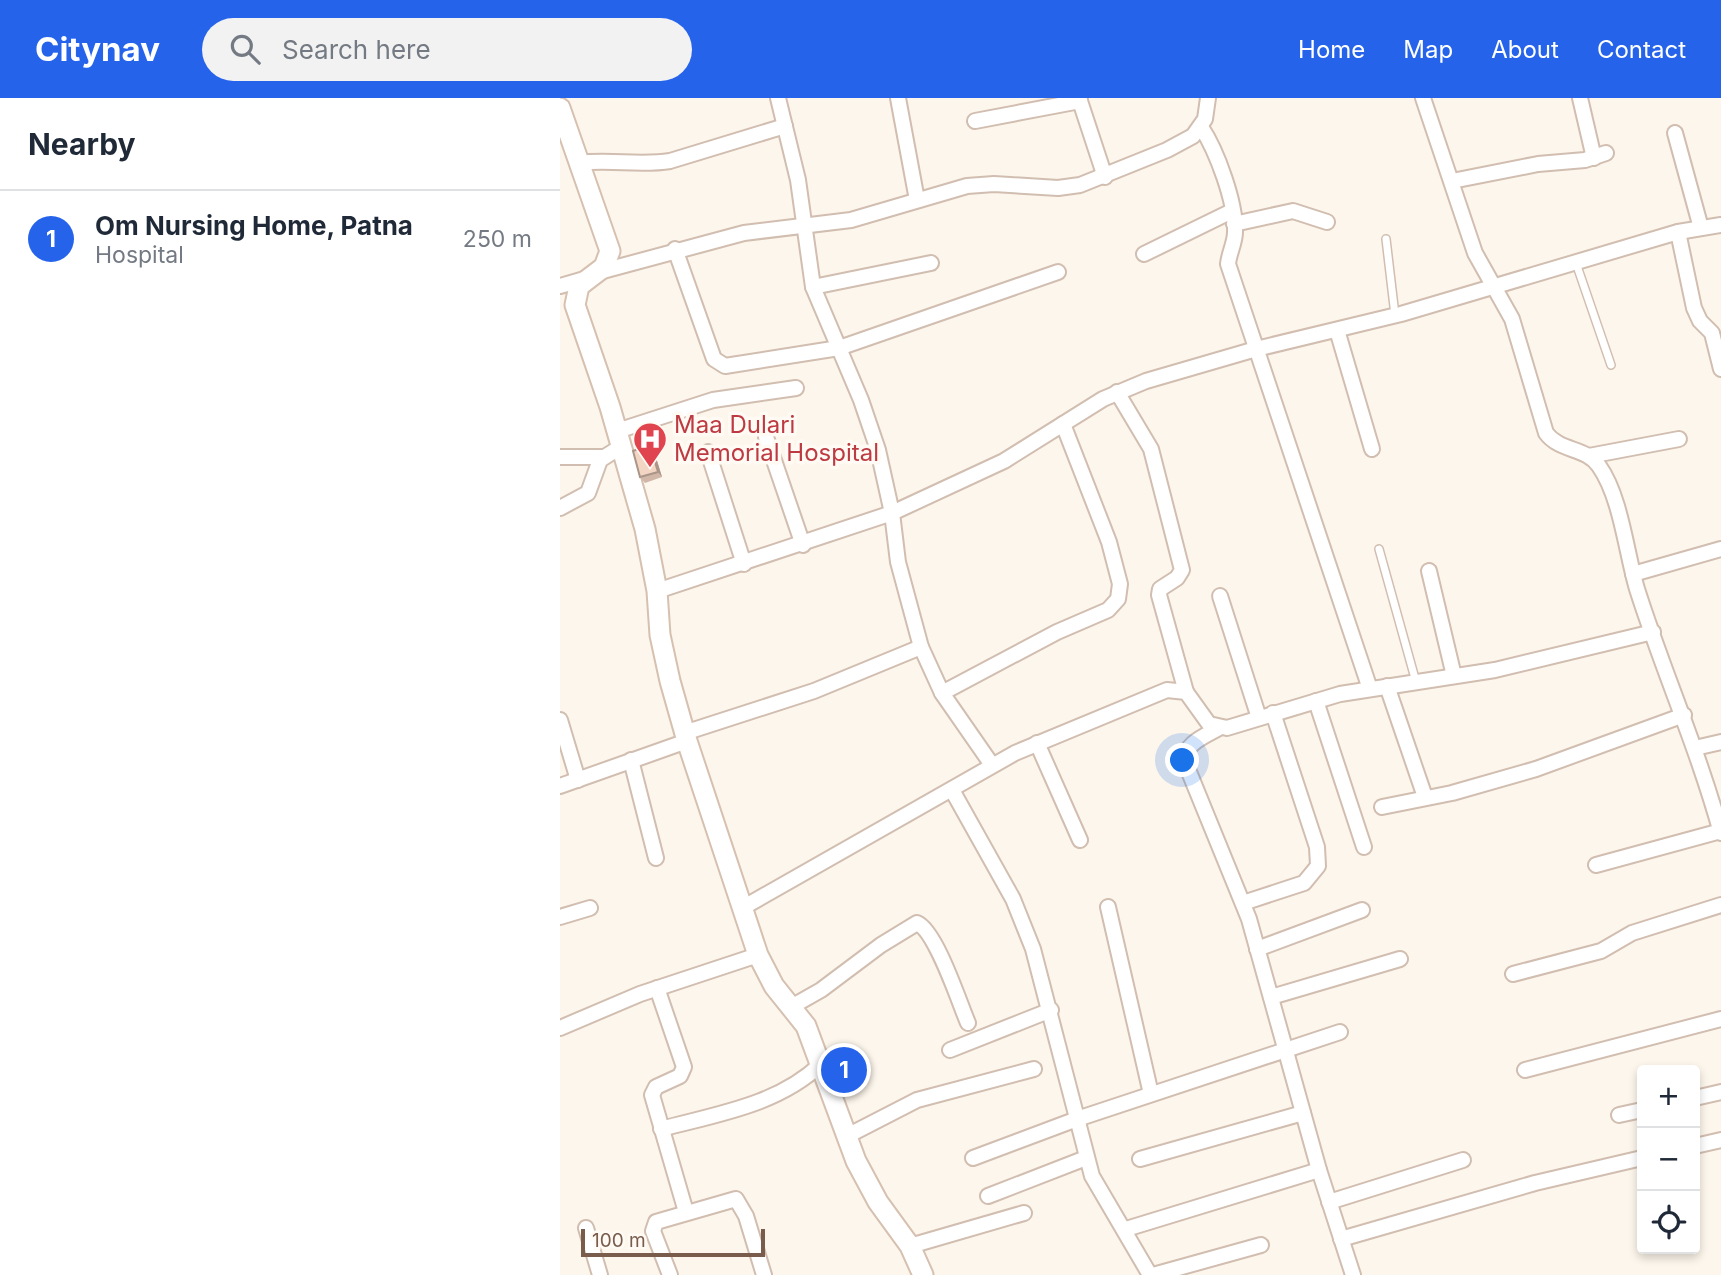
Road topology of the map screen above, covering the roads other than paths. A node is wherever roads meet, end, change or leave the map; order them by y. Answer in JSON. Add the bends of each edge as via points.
{"nodes":[{"id":1,"x":778,"y":98,"type":"edge"},
{"id":2,"x":898,"y":98,"type":"edge"},
{"id":3,"x":1208,"y":98,"type":"edge"},
{"id":4,"x":1423,"y":98,"type":"edge"},
{"id":5,"x":1580,"y":98,"type":"edge"},
{"id":6,"x":1079,"y":99,"type":"edge"},
{"id":7,"x":560,"y":108,"type":"edge"},
{"id":8,"x":975,"y":121,"type":"dead end"},
{"id":9,"x":786,"y":126,"type":"junction"},
{"id":10,"x":1201,"y":127,"type":"junction"},
{"id":11,"x":1675,"y":133,"type":"dead end"},
{"id":12,"x":579,"y":163,"type":"junction"},
{"id":13,"x":1105,"y":177,"type":"junction"},
{"id":14,"x":1452,"y":181,"type":"junction"},
{"id":15,"x":917,"y":200,"type":"junction"},
{"id":16,"x":1233,"y":217,"type":"junction"},
{"id":17,"x":1327,"y":222,"type":"dead end"},
{"id":18,"x":1721,"y":225,"type":"edge"},
{"id":19,"x":805,"y":227,"type":"junction"},
{"id":20,"x":1701,"y":228,"type":"junction"},
{"id":21,"x":1678,"y":232,"type":"junction"},
{"id":22,"x":1386,"y":239,"type":"dead end"},
{"id":23,"x":675,"y":249,"type":"junction"},
{"id":24,"x":1144,"y":254,"type":"dead end"},
{"id":25,"x":931,"y":262,"type":"dead end"},
{"id":26,"x":1576,"y":262,"type":"junction"},
{"id":27,"x":1058,"y":272,"type":"dead end"},
{"id":28,"x":596,"y":274,"type":"junction"},
{"id":29,"x":560,"y":286,"type":"edge"},
{"id":30,"x":1493,"y":286,"type":"junction"},
{"id":31,"x":813,"y":287,"type":"junction"},
{"id":32,"x":1395,"y":315,"type":"junction"},
{"id":33,"x":1337,"y":330,"type":"junction"},
{"id":34,"x":839,"y":348,"type":"junction"},
{"id":35,"x":1256,"y":349,"type":"junction"},
{"id":36,"x":1611,"y":365,"type":"dead end"},
{"id":37,"x":1721,"y":369,"type":"edge"},
{"id":38,"x":796,"y":388,"type":"dead end"},
{"id":39,"x":1117,"y":393,"type":"junction"},
{"id":40,"x":1063,"y":424,"type":"junction"},
{"id":41,"x":766,"y":437,"type":"dead end"},
{"id":42,"x":619,"y":438,"type":"junction"},
{"id":43,"x":1679,"y":439,"type":"dead end"},
{"id":44,"x":1372,"y":449,"type":"dead end"},
{"id":45,"x":708,"y":452,"type":"dead end"},
{"id":46,"x":1589,"y":456,"type":"junction"},
{"id":47,"x":560,"y":457,"type":"edge"},
{"id":48,"x":603,"y":457,"type":"junction"},
{"id":49,"x":560,"y":508,"type":"edge"},
{"id":50,"x":892,"y":513,"type":"junction"},
{"id":51,"x":803,"y":545,"type":"junction"},
{"id":52,"x":1378,"y":549,"type":"dead end"},
{"id":53,"x":1721,"y":549,"type":"edge"},
{"id":54,"x":744,"y":564,"type":"junction"},
{"id":55,"x":1429,"y":571,"type":"dead end"},
{"id":56,"x":1633,"y":575,"type":"junction"},
{"id":57,"x":657,"y":591,"type":"junction"},
{"id":58,"x":1220,"y":596,"type":"dead end"},
{"id":59,"x":1653,"y":632,"type":"junction"},
{"id":60,"x":921,"y":647,"type":"junction"},
{"id":61,"x":1454,"y":676,"type":"junction"},
{"id":62,"x":1416,"y":682,"type":"junction"},
{"id":63,"x":1387,"y":686,"type":"junction"},
{"id":64,"x":1370,"y":689,"type":"junction"},
{"id":65,"x":1186,"y":692,"type":"junction"},
{"id":66,"x":942,"y":693,"type":"junction"},
{"id":67,"x":1316,"y":701,"type":"junction"},
{"id":68,"x":1684,"y":715,"type":"junction"},
{"id":69,"x":1266,"y":716,"type":"junction"},
{"id":70,"x":560,"y":720,"type":"edge"},
{"id":71,"x":1219,"y":727,"type":"junction"},
{"id":72,"x":685,"y":737,"type":"junction"},
{"id":73,"x":1721,"y":742,"type":"edge"},
{"id":74,"x":1037,"y":743,"type":"junction"},
{"id":75,"x":1695,"y":748,"type":"junction"},
{"id":76,"x":631,"y":760,"type":"junction"},
{"id":77,"x":992,"y":765,"type":"junction"},
{"id":78,"x":578,"y":780,"type":"junction"},
{"id":79,"x":560,"y":786,"type":"edge"},
{"id":80,"x":952,"y":790,"type":"junction"},
{"id":81,"x":1425,"y":797,"type":"junction"},
{"id":82,"x":1717,"y":804,"type":"edge"},
{"id":83,"x":1382,"y":807,"type":"dead end"},
{"id":84,"x":1720,"y":828,"type":"edge"},
{"id":85,"x":1080,"y":840,"type":"dead end"},
{"id":86,"x":1364,"y":847,"type":"dead end"},
{"id":87,"x":656,"y":858,"type":"dead end"},
{"id":88,"x":1595,"y":866,"type":"dead end"},
{"id":89,"x":1242,"y":902,"type":"junction"},
{"id":90,"x":1721,"y":905,"type":"edge"},
{"id":91,"x":744,"y":907,"type":"junction"},
{"id":92,"x":1108,"y":907,"type":"dead end"},
{"id":93,"x":590,"y":908,"type":"dead end"},
{"id":94,"x":1362,"y":910,"type":"dead end"},
{"id":95,"x":560,"y":917,"type":"edge"},
{"id":96,"x":1257,"y":949,"type":"junction"},
{"id":97,"x":758,"y":955,"type":"junction"},
{"id":98,"x":1400,"y":960,"type":"dead end"},
{"id":99,"x":1513,"y":974,"type":"dead end"},
{"id":100,"x":657,"y":988,"type":"junction"},
{"id":101,"x":1271,"y":997,"type":"junction"},
{"id":102,"x":791,"y":1007,"type":"junction"},
{"id":103,"x":1051,"y":1010,"type":"junction"},
{"id":104,"x":1721,"y":1019,"type":"edge"},
{"id":105,"x":968,"y":1023,"type":"dead end"},
{"id":106,"x":560,"y":1028,"type":"edge"},
{"id":107,"x":1340,"y":1032,"type":"dead end"},
{"id":108,"x":1285,"y":1049,"type":"junction"},
{"id":109,"x":950,"y":1050,"type":"dead end"},
{"id":110,"x":821,"y":1064,"type":"junction"},
{"id":111,"x":1034,"y":1069,"type":"dead end"},
{"id":112,"x":1525,"y":1070,"type":"dead end"},
{"id":113,"x":1721,"y":1092,"type":"edge"},
{"id":114,"x":1151,"y":1094,"type":"junction"},
{"id":115,"x":1700,"y":1097,"type":"edge"},
{"id":116,"x":1637,"y":1111,"type":"edge"},
{"id":117,"x":1303,"y":1113,"type":"junction"},
{"id":118,"x":1619,"y":1115,"type":"dead end"},
{"id":119,"x":1077,"y":1119,"type":"junction"},
{"id":120,"x":661,"y":1129,"type":"junction"},
{"id":121,"x":847,"y":1136,"type":"junction"},
{"id":122,"x":1721,"y":1140,"type":"edge"},
{"id":123,"x":1700,"y":1145,"type":"edge"},
{"id":124,"x":973,"y":1158,"type":"dead end"},
{"id":125,"x":1086,"y":1158,"type":"junction"},
{"id":126,"x":1140,"y":1159,"type":"dead end"},
{"id":127,"x":1637,"y":1159,"type":"edge"},
{"id":128,"x":1463,"y":1160,"type":"dead end"},
{"id":129,"x":1319,"y":1170,"type":"junction"},
{"id":130,"x":988,"y":1196,"type":"dead end"},
{"id":131,"x":1329,"y":1202,"type":"junction"},
{"id":132,"x":686,"y":1212,"type":"junction"},
{"id":133,"x":1024,"y":1213,"type":"dead end"},
{"id":134,"x":586,"y":1228,"type":"dead end"},
{"id":135,"x":1126,"y":1229,"type":"junction"},
{"id":136,"x":1341,"y":1240,"type":"junction"},
{"id":137,"x":1261,"y":1245,"type":"dead end"},
{"id":138,"x":910,"y":1246,"type":"junction"},
{"id":139,"x":600,"y":1275,"type":"edge"},
{"id":140,"x":670,"y":1275,"type":"edge"},
{"id":141,"x":764,"y":1275,"type":"edge"},
{"id":142,"x":923,"y":1275,"type":"edge"},
{"id":143,"x":1152,"y":1275,"type":"edge"},
{"id":144,"x":1353,"y":1275,"type":"edge"}],
"edges":[{"from":1,"to":9,"type":"street"},
{"from":2,"to":15,"type":"street"},
{"from":3,"to":10,"type":"street"},
{"from":4,"to":14,"type":"street"},
{"from":5,"to":14,"type":"street","via":[[1600,155]]},
{"from":6,"to":8,"type":"street"},
{"from":6,"to":13,"type":"street"},
{"from":7,"to":12,"type":"street"},
{"from":9,"to":12,"type":"street","via":[[670,161]]},
{"from":9,"to":19,"type":"street"},
{"from":10,"to":13,"type":"street","via":[[1181,143]]},
{"from":10,"to":16,"type":"street","via":[[1217,160]]},
{"from":11,"to":20,"type":"street"},
{"from":12,"to":28,"type":"street","via":[[610,251]]},
{"from":13,"to":15,"type":"street","via":[[1069,188],[982,184]]},
{"from":14,"to":30,"type":"street","via":[[1475,253]]},
{"from":15,"to":19,"type":"street","via":[[851,220]]},
{"from":16,"to":17,"type":"street","via":[[1293,211]]},
{"from":16,"to":24,"type":"street"},
{"from":16,"to":35,"type":"street","via":[[1228,264]]},
{"from":18,"to":20,"type":"street"},
{"from":19,"to":23,"type":"street","via":[[744,233]]},
{"from":19,"to":31,"type":"street"},
{"from":20,"to":21,"type":"street"},
{"from":21,"to":26,"type":"street"},
{"from":21,"to":37,"type":"street","via":[[1694,307],[1712,333]]},
{"from":22,"to":32,"type":"lane"},
{"from":23,"to":28,"type":"street"},
{"from":23,"to":34,"type":"street","via":[[719,363],[732,366]]},
{"from":25,"to":31,"type":"street"},
{"from":26,"to":30,"type":"street"},
{"from":26,"to":36,"type":"lane"},
{"from":27,"to":34,"type":"street"},
{"from":28,"to":29,"type":"street"},
{"from":28,"to":42,"type":"street","via":[[579,286],[575,305]]},
{"from":30,"to":32,"type":"street"},
{"from":30,"to":46,"type":"street","via":[[1512,320],[1546,433],[1553,443]]},
{"from":31,"to":34,"type":"street"},
{"from":32,"to":33,"type":"street"},
{"from":33,"to":35,"type":"street"},
{"from":33,"to":44,"type":"street"},
{"from":34,"to":50,"type":"street","via":[[874,438]]},
{"from":35,"to":39,"type":"street"},
{"from":35,"to":64,"type":"street"},
{"from":38,"to":42,"type":"street","via":[[713,400]]},
{"from":39,"to":40,"type":"street"},
{"from":39,"to":65,"type":"street","via":[[1151,449],[1177,542],[1182,570],[1159,595]]},
{"from":40,"to":50,"type":"street","via":[[1004,461]]},
{"from":40,"to":66,"type":"street","via":[[1109,542],[1120,584],[1118,599],[1108,610]]},
{"from":41,"to":51,"type":"street"},
{"from":42,"to":48,"type":"street"},
{"from":42,"to":57,"type":"street"},
{"from":43,"to":46,"type":"street"},
{"from":45,"to":54,"type":"street"},
{"from":46,"to":56,"type":"street","via":[[1611,489]]},
{"from":47,"to":48,"type":"street"},
{"from":48,"to":49,"type":"street","via":[[588,493]]},
{"from":50,"to":51,"type":"street"},
{"from":50,"to":60,"type":"street","via":[[898,562]]},
{"from":51,"to":54,"type":"street"},
{"from":52,"to":62,"type":"lane"},
{"from":53,"to":56,"type":"street"},
{"from":54,"to":57,"type":"street"},
{"from":55,"to":61,"type":"street"},
{"from":56,"to":59,"type":"street"},
{"from":57,"to":72,"type":"street","via":[[664,657]]},
{"from":58,"to":69,"type":"street"},
{"from":59,"to":61,"type":"street","via":[[1534,662]]},
{"from":59,"to":68,"type":"street"},
{"from":60,"to":66,"type":"street"},
{"from":60,"to":72,"type":"street"},
{"from":61,"to":62,"type":"street"},
{"from":62,"to":63,"type":"street"},
{"from":63,"to":64,"type":"street"},
{"from":63,"to":81,"type":"street"},
{"from":64,"to":67,"type":"street"},
{"from":65,"to":71,"type":"street","via":[[1209,724]]},
{"from":65,"to":74,"type":"street","via":[[1178,689],[1153,695]]},
{"from":66,"to":77,"type":"street"},
{"from":67,"to":69,"type":"street"},
{"from":67,"to":86,"type":"street"},
{"from":68,"to":75,"type":"street"},
{"from":68,"to":81,"type":"street","via":[[1536,769]]},
{"from":69,"to":71,"type":"street"},
{"from":69,"to":89,"type":"street","via":[[1317,847],[1318,866],[1304,883]]},
{"from":70,"to":78,"type":"street"},
{"from":71,"to":89,"type":"street","via":[[1189,747],[1185,762]]},
{"from":72,"to":76,"type":"street"},
{"from":72,"to":91,"type":"street"},
{"from":73,"to":75,"type":"street"},
{"from":74,"to":77,"type":"street"},
{"from":74,"to":85,"type":"street"},
{"from":75,"to":82,"type":"street"},
{"from":76,"to":78,"type":"street"},
{"from":76,"to":87,"type":"street"},
{"from":77,"to":80,"type":"street"},
{"from":78,"to":79,"type":"street"},
{"from":80,"to":91,"type":"street"},
{"from":80,"to":103,"type":"street","via":[[1013,899]]},
{"from":81,"to":83,"type":"street"},
{"from":82,"to":84,"type":"street"},
{"from":84,"to":88,"type":"street"},
{"from":89,"to":96,"type":"street"},
{"from":90,"to":99,"type":"street","via":[[1632,933],[1601,951]]},
{"from":91,"to":97,"type":"street"},
{"from":92,"to":114,"type":"street"},
{"from":93,"to":95,"type":"street"},
{"from":94,"to":96,"type":"street"},
{"from":96,"to":101,"type":"street"},
{"from":97,"to":100,"type":"street"},
{"from":97,"to":102,"type":"street"},
{"from":98,"to":101,"type":"street"},
{"from":100,"to":106,"type":"street"},
{"from":100,"to":120,"type":"street","via":[[684,1067],[680,1076],[653,1091]]},
{"from":101,"to":108,"type":"street"},
{"from":102,"to":105,"type":"street","via":[[917,923],[926,929]]},
{"from":102,"to":110,"type":"street","via":[[806,1026]]},
{"from":103,"to":109,"type":"street"},
{"from":103,"to":119,"type":"street"},
{"from":104,"to":112,"type":"street"},
{"from":107,"to":108,"type":"street"},
{"from":108,"to":114,"type":"street"},
{"from":108,"to":117,"type":"street"},
{"from":110,"to":120,"type":"street","via":[[803,1081],[771,1098]]},
{"from":110,"to":121,"type":"street"},
{"from":111,"to":121,"type":"street","via":[[917,1100]]},
{"from":113,"to":115,"type":"street"},
{"from":114,"to":119,"type":"street"},
{"from":116,"to":118,"type":"street"},
{"from":117,"to":126,"type":"street"},
{"from":117,"to":129,"type":"street"},
{"from":119,"to":124,"type":"street"},
{"from":119,"to":125,"type":"street"},
{"from":120,"to":132,"type":"street"},
{"from":121,"to":138,"type":"street","via":[[867,1184]]},
{"from":122,"to":123,"type":"street"},
{"from":125,"to":130,"type":"street"},
{"from":125,"to":135,"type":"street","via":[[1101,1193]]},
{"from":127,"to":136,"type":"street"},
{"from":128,"to":131,"type":"street"},
{"from":129,"to":131,"type":"street"},
{"from":129,"to":135,"type":"street"},
{"from":131,"to":136,"type":"street"},
{"from":132,"to":140,"type":"street","via":[[653,1226]]},
{"from":132,"to":141,"type":"street","via":[[732,1199],[740,1202]]},
{"from":133,"to":138,"type":"street"},
{"from":134,"to":139,"type":"street"},
{"from":135,"to":143,"type":"street"},
{"from":136,"to":144,"type":"street"},
{"from":137,"to":143,"type":"street"},
{"from":138,"to":142,"type":"street"}]}
